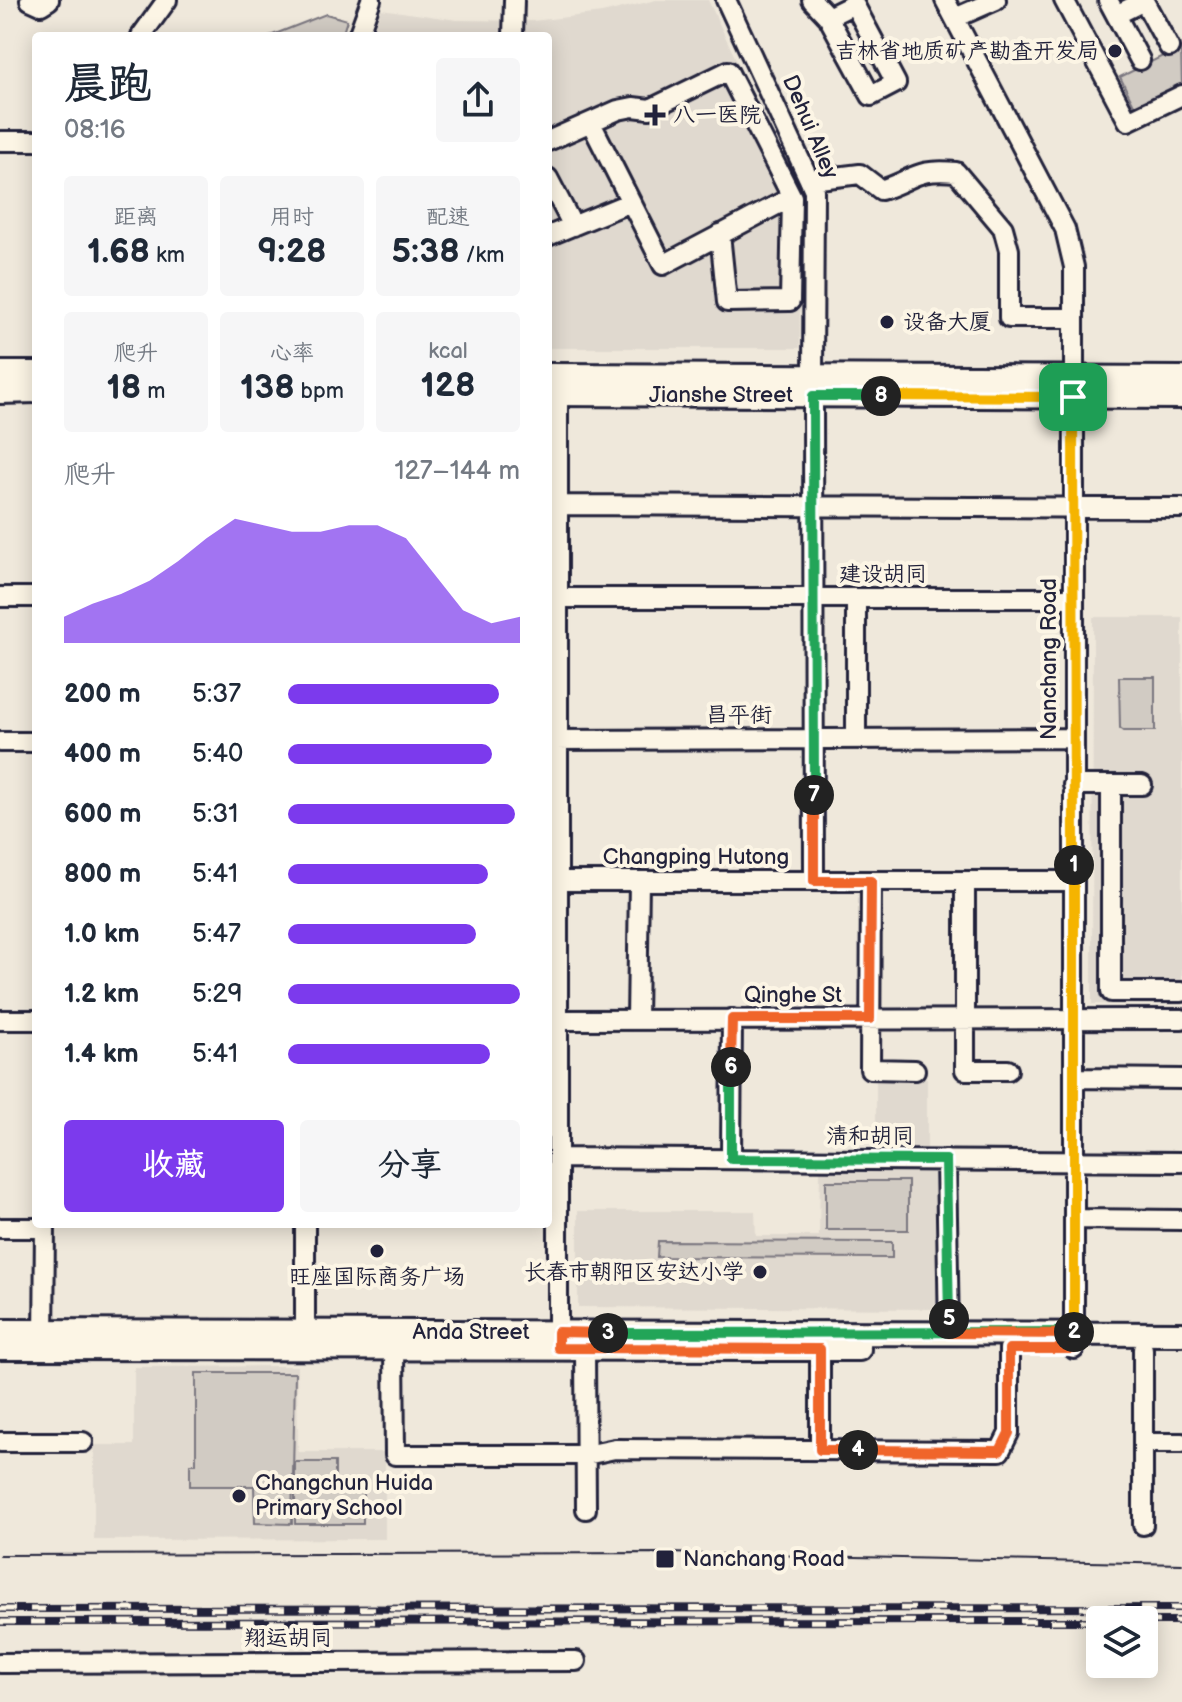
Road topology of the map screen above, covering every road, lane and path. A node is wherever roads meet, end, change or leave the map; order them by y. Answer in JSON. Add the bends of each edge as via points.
{"nodes":[{"id":1,"x":30,"y":0,"type":"edge"},
{"id":2,"x":49,"y":0,"type":"edge"},
{"id":3,"x":167,"y":0,"type":"edge"},
{"id":4,"x":371,"y":0,"type":"edge"},
{"id":5,"x":514,"y":0,"type":"edge"},
{"id":6,"x":726,"y":0,"type":"edge"},
{"id":7,"x":812,"y":0,"type":"edge"},
{"id":8,"x":945,"y":0,"type":"edge"},
{"id":9,"x":996,"y":0,"type":"edge"},
{"id":10,"x":1064,"y":0,"type":"edge"},
{"id":11,"x":1139,"y":2,"type":"edge"},
{"id":12,"x":1112,"y":8,"type":"edge"},
{"id":13,"x":828,"y":17,"type":"junction"},
{"id":14,"x":955,"y":18,"type":"junction"},
{"id":15,"x":144,"y":32,"type":"edge"},
{"id":16,"x":359,"y":32,"type":"edge"},
{"id":17,"x":513,"y":32,"type":"edge"},
{"id":18,"x":1169,"y":47,"type":"dead end"},
{"id":19,"x":1140,"y":60,"type":"dead end"},
{"id":20,"x":1182,"y":95,"type":"edge"},
{"id":21,"x":591,"y":123,"type":"junction"},
{"id":22,"x":552,"y":139,"type":"edge"},
{"id":23,"x":0,"y":141,"type":"edge"},
{"id":24,"x":32,"y":141,"type":"edge"},
{"id":25,"x":811,"y":180,"type":"junction"},
{"id":26,"x":552,"y":186,"type":"edge"},
{"id":27,"x":792,"y":197,"type":"junction"},
{"id":28,"x":631,"y":202,"type":"junction"},
{"id":29,"x":573,"y":226,"type":"junction"},
{"id":30,"x":552,"y":234,"type":"edge"},
{"id":31,"x":720,"y":234,"type":"junction"},
{"id":32,"x":1074,"y":318,"type":"junction"},
{"id":33,"x":0,"y":373,"type":"edge"},
{"id":34,"x":32,"y":373,"type":"edge"},
{"id":35,"x":1182,"y":378,"type":"edge"},
{"id":36,"x":813,"y":386,"type":"junction"},
{"id":37,"x":1073,"y":387,"type":"junction"},
{"id":38,"x":552,"y":388,"type":"edge"},
{"id":39,"x":32,"y":391,"type":"edge"},
{"id":40,"x":0,"y":392,"type":"edge"},
{"id":41,"x":1182,"y":397,"type":"edge"},
{"id":42,"x":552,"y":405,"type":"edge"},
{"id":43,"x":558,"y":505,"type":"junction"},
{"id":44,"x":813,"y":507,"type":"junction"},
{"id":45,"x":1073,"y":508,"type":"junction"},
{"id":46,"x":1182,"y":508,"type":"edge"},
{"id":47,"x":553,"y":539,"type":"edge"},
{"id":48,"x":0,"y":597,"type":"edge"},
{"id":49,"x":32,"y":597,"type":"edge"},
{"id":50,"x":553,"y":598,"type":"edge"},
{"id":51,"x":813,"y":598,"type":"junction"},
{"id":52,"x":856,"y":598,"type":"junction"},
{"id":53,"x":1073,"y":598,"type":"junction"},
{"id":54,"x":553,"y":669,"type":"edge"},
{"id":55,"x":1073,"y":738,"type":"junction"},
{"id":56,"x":814,"y":739,"type":"junction"},
{"id":57,"x":856,"y":739,"type":"junction"},
{"id":58,"x":553,"y":740,"type":"edge"},
{"id":59,"x":0,"y":742,"type":"edge"},
{"id":60,"x":32,"y":742,"type":"edge"},
{"id":61,"x":1073,"y":785,"type":"junction"},
{"id":62,"x":1111,"y":785,"type":"junction"},
{"id":63,"x":1142,"y":785,"type":"dead end"},
{"id":64,"x":553,"y":809,"type":"edge"},
{"id":65,"x":558,"y":881,"type":"junction"},
{"id":66,"x":639,"y":881,"type":"junction"},
{"id":67,"x":814,"y":881,"type":"junction"},
{"id":68,"x":871,"y":881,"type":"junction"},
{"id":69,"x":965,"y":881,"type":"junction"},
{"id":70,"x":1074,"y":881,"type":"junction"},
{"id":71,"x":553,"y":946,"type":"edge"},
{"id":72,"x":1182,"y":992,"type":"edge"},
{"id":73,"x":732,"y":1019,"type":"junction"},
{"id":74,"x":870,"y":1019,"type":"junction"},
{"id":75,"x":965,"y":1019,"type":"junction"},
{"id":76,"x":1074,"y":1019,"type":"junction"},
{"id":77,"x":1182,"y":1019,"type":"edge"},
{"id":78,"x":0,"y":1020,"type":"edge"},
{"id":79,"x":32,"y":1020,"type":"edge"},
{"id":80,"x":553,"y":1020,"type":"edge"},
{"id":81,"x":637,"y":1020,"type":"junction"},
{"id":82,"x":915,"y":1070,"type":"dead end"},
{"id":83,"x":1008,"y":1070,"type":"dead end"},
{"id":84,"x":1074,"y":1078,"type":"junction"},
{"id":85,"x":1182,"y":1079,"type":"edge"},
{"id":86,"x":558,"y":1158,"type":"junction"},
{"id":87,"x":731,"y":1159,"type":"junction"},
{"id":88,"x":946,"y":1160,"type":"junction"},
{"id":89,"x":1074,"y":1161,"type":"junction"},
{"id":90,"x":1182,"y":1162,"type":"edge"},
{"id":91,"x":1074,"y":1219,"type":"junction"},
{"id":92,"x":553,"y":1220,"type":"edge"},
{"id":93,"x":1182,"y":1220,"type":"edge"},
{"id":94,"x":32,"y":1227,"type":"edge"},
{"id":95,"x":0,"y":1228,"type":"edge"},
{"id":96,"x":45,"y":1228,"type":"edge"},
{"id":97,"x":305,"y":1228,"type":"edge"},
{"id":98,"x":0,"y":1331,"type":"edge"},
{"id":99,"x":305,"y":1332,"type":"junction"},
{"id":100,"x":949,"y":1333,"type":"junction"},
{"id":101,"x":1182,"y":1334,"type":"edge"},
{"id":102,"x":44,"y":1340,"type":"junction"},
{"id":103,"x":558,"y":1340,"type":"junction"},
{"id":104,"x":1074,"y":1341,"type":"junction"},
{"id":105,"x":0,"y":1348,"type":"edge"},
{"id":106,"x":394,"y":1348,"type":"junction"},
{"id":107,"x":585,"y":1348,"type":"junction"},
{"id":108,"x":820,"y":1349,"type":"junction"},
{"id":109,"x":1009,"y":1349,"type":"junction"},
{"id":110,"x":1143,"y":1349,"type":"junction"},
{"id":111,"x":1182,"y":1349,"type":"edge"},
{"id":112,"x":0,"y":1442,"type":"edge"},
{"id":113,"x":83,"y":1442,"type":"dead end"},
{"id":114,"x":1143,"y":1443,"type":"junction"},
{"id":115,"x":1182,"y":1443,"type":"edge"},
{"id":116,"x":820,"y":1450,"type":"junction"},
{"id":117,"x":586,"y":1455,"type":"junction"},
{"id":118,"x":586,"y":1509,"type":"dead end"},
{"id":119,"x":1143,"y":1525,"type":"dead end"},
{"id":120,"x":576,"y":1661,"type":"dead end"},
{"id":121,"x":0,"y":1663,"type":"edge"}],
"edges":[{"from":1,"to":2,"type":"street","via":[[41,5]]},
{"from":3,"to":15,"type":"street"},
{"from":4,"to":16,"type":"street"},
{"from":5,"to":17,"type":"street"},
{"from":6,"to":25,"type":"street","name":"Dehui Alley"},
{"from":7,"to":13,"type":"street"},
{"from":8,"to":14,"type":"street","name":"Nanchang Road"},
{"from":9,"to":14,"type":"street"},
{"from":10,"to":20,"type":"street","via":[[1128,121]]},
{"from":11,"to":12,"type":"street"},
{"from":11,"to":18,"type":"street","via":[[1144,1]]},
{"from":12,"to":19,"type":"street"},
{"from":13,"to":13,"type":"street","via":[[854,4],[896,83],[871,96]]},
{"from":14,"to":32,"type":"street","name":"Nanchang Road","via":[[1065,229],[1074,267]]},
{"from":21,"to":22,"type":"street"},
{"from":21,"to":27,"type":"street","via":[[618,110],[650,109],[728,71]]},
{"from":21,"to":28,"type":"street"},
{"from":23,"to":24,"type":"street"},
{"from":25,"to":32,"type":"street","via":[[860,174],[881,190],[919,172],[956,172],[1003,228],[1009,250],[1009,318]]},
{"from":25,"to":36,"type":"street","name":"Dehui Alley"},
{"from":26,"to":29,"type":"street"},
{"from":27,"to":31,"type":"street"},
{"from":27,"to":31,"type":"street","via":[[790,301],[727,302]]},
{"from":28,"to":29,"type":"street"},
{"from":28,"to":31,"type":"street","via":[[663,265]]},
{"from":29,"to":30,"type":"street"},
{"from":32,"to":37,"type":"street","name":"Nanchang Road"},
{"from":33,"to":34,"type":"main road"},
{"from":35,"to":37,"type":"main road","name":"Jianshe Street"},
{"from":36,"to":37,"type":"main road","name":"Jianshe Street"},
{"from":36,"to":38,"type":"main road","name":"Jianshe Street"},
{"from":36,"to":44,"type":"street","name":"Dehui Alley"},
{"from":37,"to":41,"type":"main road","name":"Jianshe Street"},
{"from":37,"to":45,"type":"street","name":"Nanchang Road"},
{"from":39,"to":40,"type":"main road"},
{"from":42,"to":43,"type":"street"},
{"from":43,"to":44,"type":"street"},
{"from":43,"to":47,"type":"street"},
{"from":44,"to":45,"type":"street"},
{"from":44,"to":51,"type":"street","name":"Dehui Alley"},
{"from":45,"to":46,"type":"street"},
{"from":45,"to":53,"type":"street","name":"Nanchang Road"},
{"from":47,"to":50,"type":"street"},
{"from":48,"to":49,"type":"street"},
{"from":50,"to":51,"type":"street","name":"建设胡同"},
{"from":50,"to":54,"type":"street"},
{"from":51,"to":52,"type":"street","name":"建设胡同"},
{"from":51,"to":56,"type":"street","name":"Dehui Alley"},
{"from":52,"to":53,"type":"street","name":"建设胡同"},
{"from":52,"to":57,"type":"street"},
{"from":53,"to":55,"type":"street","name":"Nanchang Road"},
{"from":54,"to":58,"type":"street"},
{"from":55,"to":57,"type":"street","name":"昌平街"},
{"from":55,"to":61,"type":"street","name":"Nanchang Road"},
{"from":56,"to":57,"type":"street","name":"昌平街"},
{"from":56,"to":58,"type":"street","name":"昌平街"},
{"from":56,"to":67,"type":"street","name":"Dehui Alley"},
{"from":58,"to":64,"type":"street"},
{"from":59,"to":60,"type":"street"},
{"from":61,"to":62,"type":"street"},
{"from":61,"to":70,"type":"street","name":"Nanchang Road"},
{"from":62,"to":63,"type":"street"},
{"from":62,"to":72,"type":"street","via":[[1111,992]]},
{"from":64,"to":65,"type":"street"},
{"from":65,"to":66,"type":"street","name":"Changping Hutong"},
{"from":65,"to":71,"type":"street"},
{"from":66,"to":67,"type":"street","name":"Changping Hutong"},
{"from":66,"to":81,"type":"street"},
{"from":67,"to":68,"type":"street","name":"Changping Hutong"},
{"from":68,"to":69,"type":"street","name":"Changping Hutong"},
{"from":68,"to":74,"type":"street"},
{"from":69,"to":70,"type":"street","name":"Changping Hutong"},
{"from":69,"to":75,"type":"street"},
{"from":70,"to":76,"type":"street","name":"Nanchang Road"},
{"from":71,"to":80,"type":"street"},
{"from":73,"to":74,"type":"street","name":"Qinghe St"},
{"from":73,"to":81,"type":"street","name":"Qinghe St"},
{"from":73,"to":87,"type":"street"},
{"from":74,"to":75,"type":"street","name":"Qinghe St"},
{"from":74,"to":82,"type":"street","via":[[870,1069]]},
{"from":75,"to":76,"type":"street","name":"Qinghe St"},
{"from":75,"to":83,"type":"street","via":[[965,1070]]},
{"from":76,"to":77,"type":"street","name":"Qinghe St"},
{"from":76,"to":84,"type":"street","name":"Nanchang Road"},
{"from":78,"to":79,"type":"street"},
{"from":80,"to":81,"type":"street","name":"Qinghe St"},
{"from":80,"to":86,"type":"street"},
{"from":84,"to":85,"type":"street"},
{"from":84,"to":89,"type":"street","name":"Nanchang Road"},
{"from":86,"to":87,"type":"street","name":"清和胡同"},
{"from":86,"to":92,"type":"street"},
{"from":87,"to":88,"type":"street","name":"清和胡同"},
{"from":88,"to":89,"type":"street","name":"清和胡同"},
{"from":88,"to":100,"type":"street"},
{"from":89,"to":90,"type":"street","name":"清和胡同"},
{"from":89,"to":91,"type":"street","name":"Nanchang Road"},
{"from":91,"to":93,"type":"street"},
{"from":91,"to":104,"type":"street","name":"Nanchang Road"},
{"from":92,"to":103,"type":"street"},
{"from":94,"to":95,"type":"street"},
{"from":96,"to":102,"type":"street"},
{"from":97,"to":99,"type":"street"},
{"from":98,"to":102,"type":"main road","name":"Anda Street"},
{"from":99,"to":102,"type":"main road","name":"Anda Street"},
{"from":99,"to":103,"type":"main road","name":"Anda Street"},
{"from":100,"to":103,"type":"main road","name":"Anda Street"},
{"from":100,"to":104,"type":"main road","name":"Anda Street"},
{"from":101,"to":104,"type":"main road","name":"Anda Street"},
{"from":102,"to":105,"type":"main road","name":"Anda Street"},
{"from":102,"to":106,"type":"main road","name":"Anda Street"},
{"from":103,"to":106,"type":"main road","name":"Anda Street"},
{"from":103,"to":107,"type":"main road","name":"Anda Street"},
{"from":104,"to":109,"type":"main road","name":"Anda Street"},
{"from":104,"to":110,"type":"main road","name":"Anda Street"},
{"from":106,"to":117,"type":"street","via":[[395,1455]]},
{"from":107,"to":108,"type":"main road","name":"Anda Street"},
{"from":107,"to":117,"type":"street"},
{"from":108,"to":109,"type":"main road","name":"Anda Street"},
{"from":108,"to":116,"type":"street"},
{"from":109,"to":116,"type":"street","via":[[1009,1433],[1000,1451]]},
{"from":110,"to":111,"type":"main road","name":"Anda Street"},
{"from":110,"to":114,"type":"street"},
{"from":112,"to":113,"type":"street"},
{"from":114,"to":115,"type":"street"},
{"from":114,"to":119,"type":"street"},
{"from":116,"to":117,"type":"street","via":[[615,1449]]},
{"from":117,"to":118,"type":"street"},
{"from":120,"to":121,"type":"street","name":"翔运胡同"}]}
